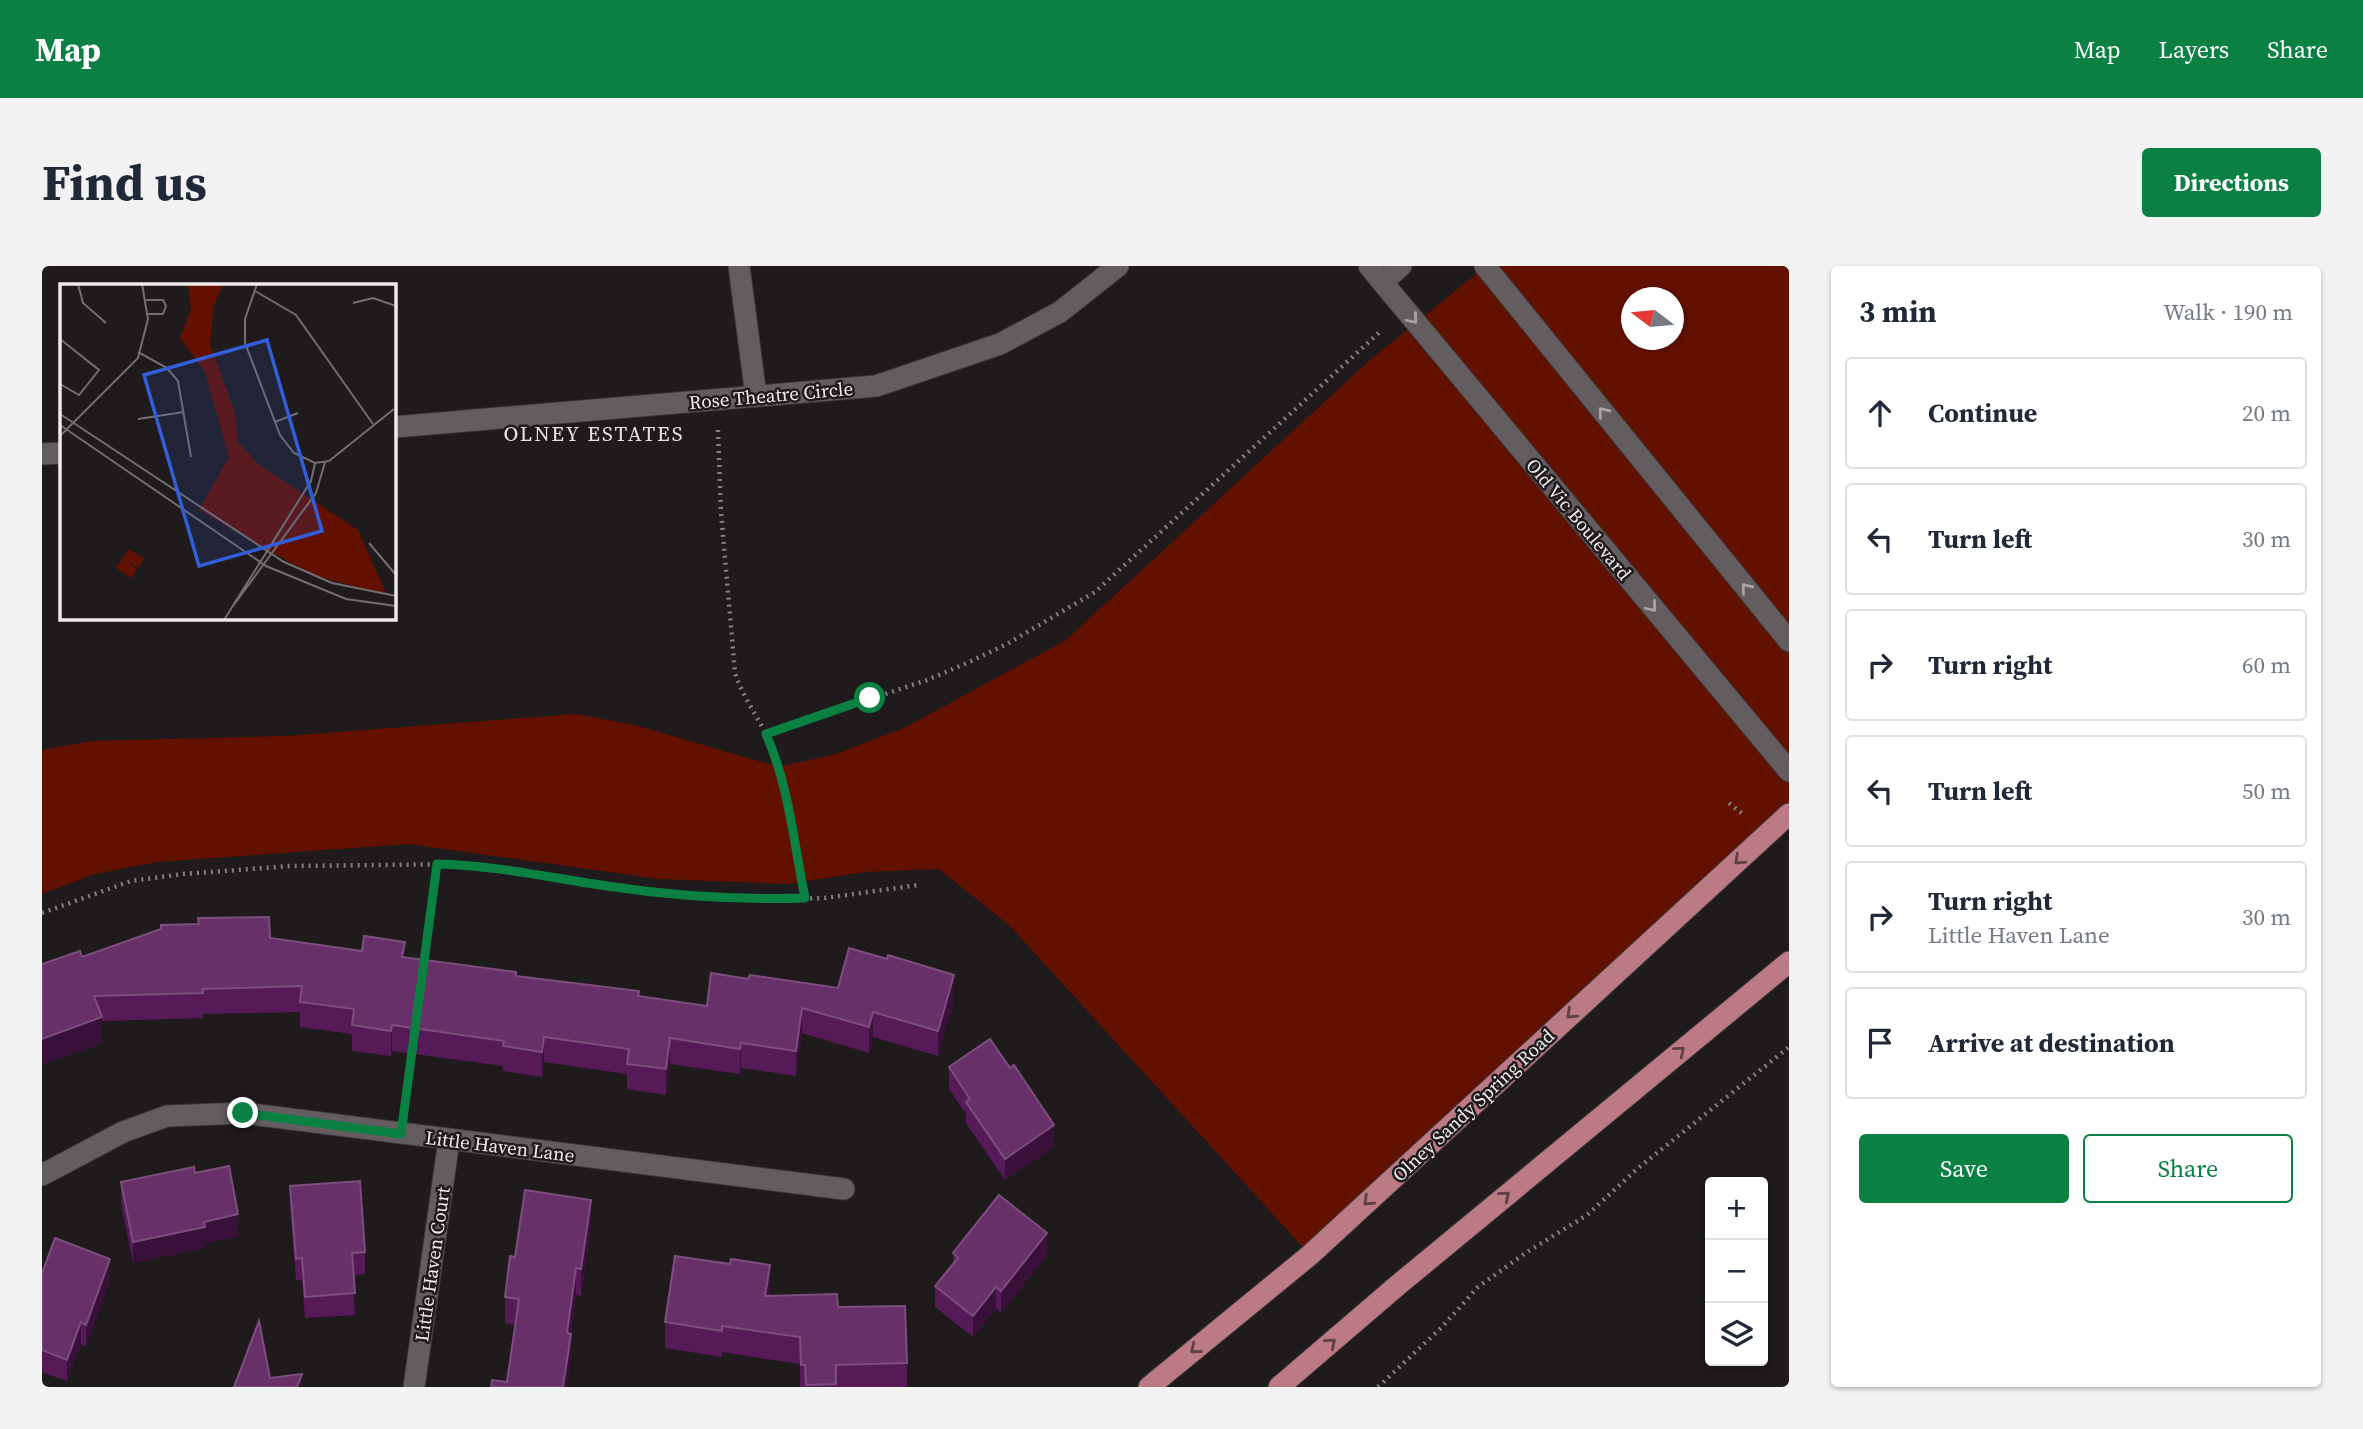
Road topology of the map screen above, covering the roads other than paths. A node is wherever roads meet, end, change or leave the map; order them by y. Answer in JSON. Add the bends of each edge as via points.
{"nodes":[{"id":1,"x":739,"y":266,"type":"edge"},
{"id":2,"x":1118,"y":266,"type":"edge"},
{"id":3,"x":1401,"y":266,"type":"edge"},
{"id":4,"x":1485,"y":266,"type":"edge"},
{"id":5,"x":1376,"y":274,"type":"edge"},
{"id":6,"x":756,"y":396,"type":"junction"},
{"id":7,"x":396,"y":427,"type":"edge"},
{"id":8,"x":60,"y":453,"type":"edge"},
{"id":9,"x":42,"y":454,"type":"edge"},
{"id":10,"x":1789,"y":641,"type":"edge"},
{"id":11,"x":1789,"y":771,"type":"edge"},
{"id":12,"x":1789,"y":814,"type":"edge"},
{"id":13,"x":1789,"y":962,"type":"edge"},
{"id":14,"x":449,"y":1140,"type":"junction"},
{"id":15,"x":42,"y":1175,"type":"edge"},
{"id":16,"x":844,"y":1189,"type":"dead end"},
{"id":17,"x":414,"y":1387,"type":"edge"},
{"id":18,"x":1149,"y":1387,"type":"edge"},
{"id":19,"x":1279,"y":1387,"type":"edge"}],
"edges":[{"from":1,"to":6,"type":"street"},
{"from":2,"to":6,"type":"street","name":"Rose Theatre Circle","via":[[1060,312],[1000,344],[876,386]]},
{"from":3,"to":5,"type":"street"},
{"from":10,"to":4,"type":"street","one_way":true},
{"from":5,"to":11,"type":"street","name":"Old Vic Boulevard","one_way":true},
{"from":6,"to":7,"type":"street","name":"Rose Theatre Circle"},
{"from":8,"to":9,"type":"street"},
{"from":12,"to":18,"type":"main road","name":"Olney Sandy Spring Road","one_way":true,"via":[[1310,1255]]},
{"from":19,"to":13,"type":"main road","one_way":true},
{"from":14,"to":15,"type":"street","name":"Little Haven Lane","via":[[243,1113],[167,1116],[123,1132]]},
{"from":14,"to":16,"type":"street","name":"Little Haven Lane"},
{"from":14,"to":17,"type":"street","name":"Little Haven Court"}]}
